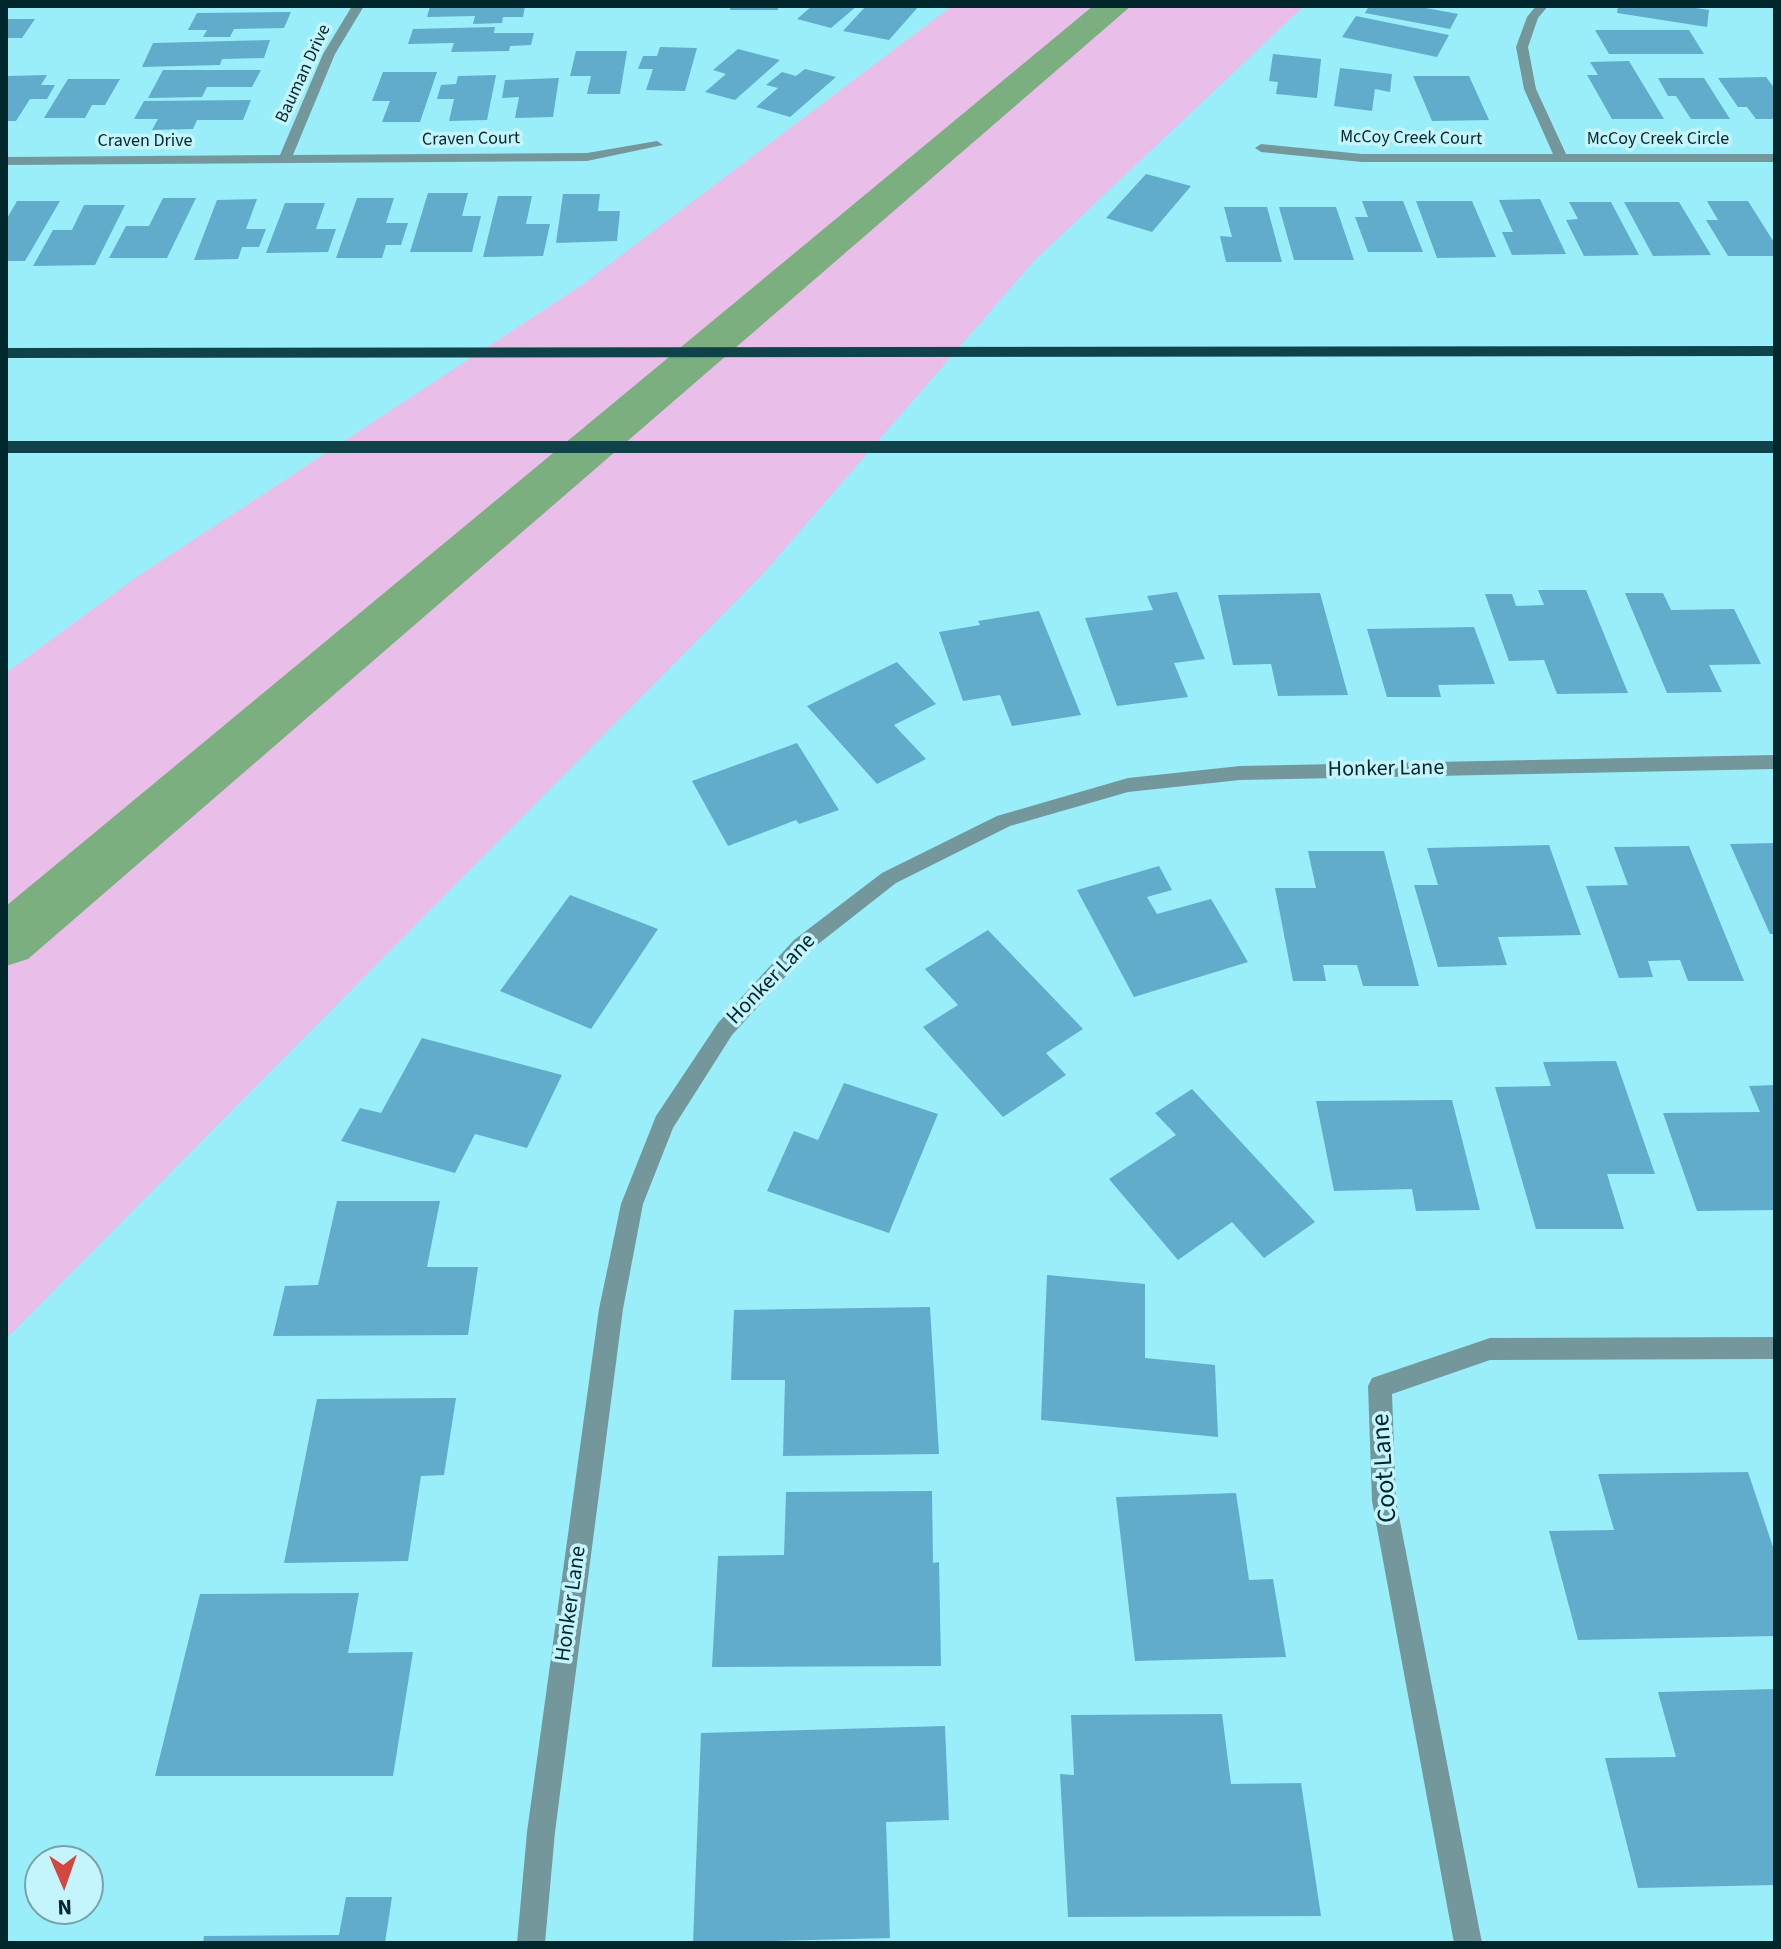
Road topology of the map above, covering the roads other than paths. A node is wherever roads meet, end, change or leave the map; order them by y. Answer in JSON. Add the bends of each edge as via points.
{"nodes":[{"id":1,"x":358,"y":6,"type":"edge"},
{"id":2,"x":1542,"y":6,"type":"edge"},
{"id":3,"x":657,"y":145,"type":"dead end"},
{"id":4,"x":1261,"y":148,"type":"dead end"},
{"id":5,"x":1561,"y":158,"type":"junction"},
{"id":6,"x":1775,"y":158,"type":"edge"},
{"id":7,"x":285,"y":159,"type":"junction"},
{"id":8,"x":6,"y":161,"type":"edge"},
{"id":9,"x":1775,"y":351,"type":"edge"},
{"id":10,"x":6,"y":353,"type":"edge"},
{"id":11,"x":6,"y":447,"type":"edge"},
{"id":12,"x":1775,"y":447,"type":"edge"},
{"id":13,"x":1775,"y":762,"type":"edge"},
{"id":14,"x":1775,"y":1348,"type":"edge"},
{"id":15,"x":531,"y":1943,"type":"edge"},
{"id":16,"x":1468,"y":1943,"type":"edge"}],
"edges":[{"from":1,"to":7,"type":"street","name":"Bauman Drive","via":[[329,54]]},
{"from":2,"to":5,"type":"street","name":"McCoy Creek Circle","via":[[1522,47],[1530,89]]},
{"from":3,"to":7,"type":"street","name":"Craven Court","via":[[587,157]]},
{"from":4,"to":5,"type":"street","name":"McCoy Creek Court","via":[[1362,158]]},
{"from":5,"to":6,"type":"street","name":"McCoy Creek Circle"},
{"from":7,"to":8,"type":"street","name":"Craven Drive"},
{"from":9,"to":10,"type":"highway"},
{"from":11,"to":12,"type":"highway"},
{"from":13,"to":15,"type":"street","name":"Honker Lane","via":[[1240,773],[1128,785],[1004,821],[889,878],[801,946],[725,1029],[664,1123],[632,1204],[611,1309]]},
{"from":14,"to":16,"type":"street","name":"Coot Lane","via":[[1490,1349],[1380,1386],[1384,1501]]}]}
